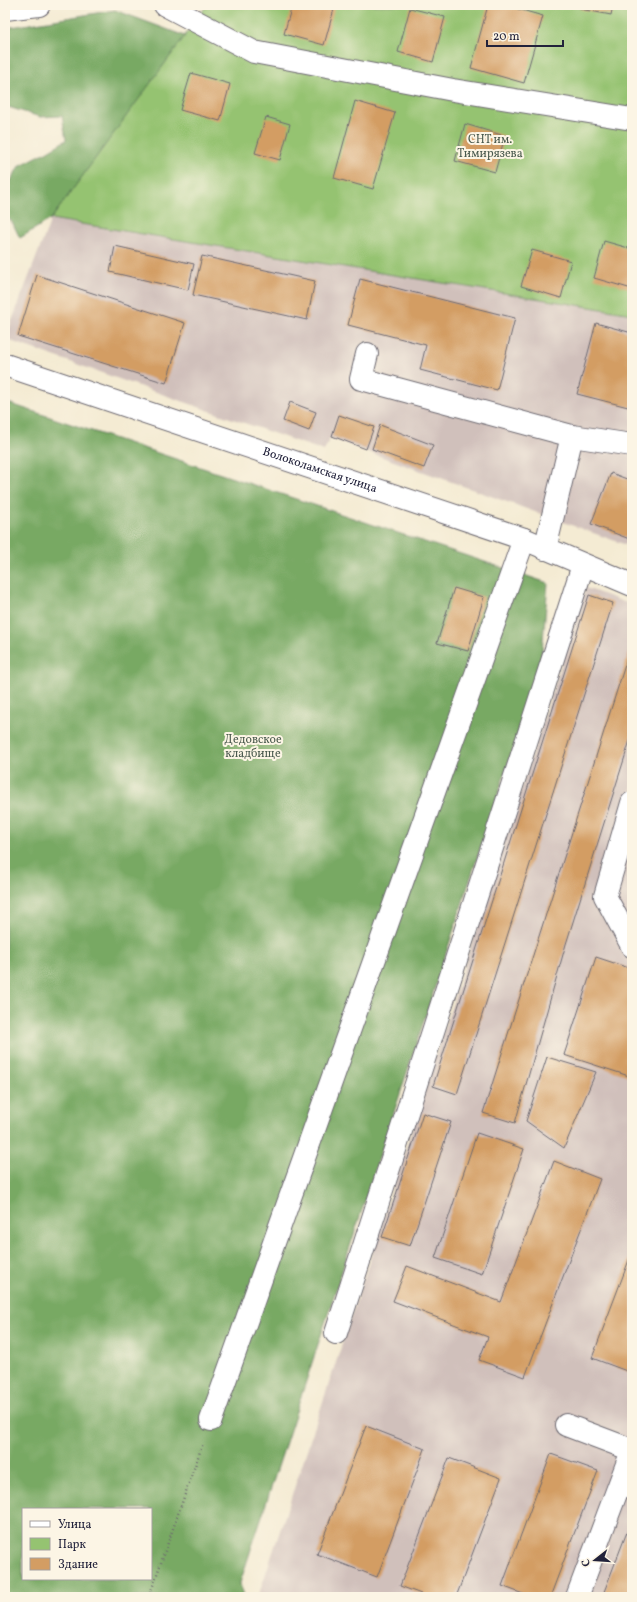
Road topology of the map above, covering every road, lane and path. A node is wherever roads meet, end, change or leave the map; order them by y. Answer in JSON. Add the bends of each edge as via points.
{"nodes":[{"id":1,"x":39,"y":5,"type":"edge"},
{"id":2,"x":165,"y":5,"type":"edge"},
{"id":3,"x":5,"y":10,"type":"edge"},
{"id":4,"x":632,"y":119,"type":"edge"},
{"id":5,"x":367,"y":354,"type":"dead end"},
{"id":6,"x":5,"y":365,"type":"edge"},
{"id":7,"x":572,"y":436,"type":"junction"},
{"id":8,"x":632,"y":445,"type":"edge"},
{"id":9,"x":524,"y":539,"type":"junction"},
{"id":10,"x":545,"y":549,"type":"junction"},
{"id":11,"x":583,"y":565,"type":"junction"},
{"id":12,"x":632,"y":585,"type":"edge"},
{"id":13,"x":632,"y":803,"type":"edge"},
{"id":14,"x":632,"y":946,"type":"edge"},
{"id":15,"x":336,"y":1333,"type":"dead end"},
{"id":16,"x":211,"y":1420,"type":"joint"},
{"id":17,"x":566,"y":1425,"type":"dead end"},
{"id":18,"x":632,"y":1451,"type":"edge"},
{"id":19,"x":149,"y":1597,"type":"edge"},
{"id":20,"x":577,"y":1597,"type":"edge"}],
"edges":[{"from":1,"to":3,"type":"street"},
{"from":2,"to":4,"type":"street","via":[[254,52],[453,90]]},
{"from":5,"to":7,"type":"street","via":[[361,379]]},
{"from":6,"to":9,"type":"street","name":"Волоколамская улица"},
{"from":7,"to":8,"type":"street"},
{"from":7,"to":10,"type":"street"},
{"from":9,"to":10,"type":"street","name":"Волоколамская улица"},
{"from":9,"to":16,"type":"street"},
{"from":10,"to":11,"type":"street","name":"Волоколамская улица"},
{"from":11,"to":12,"type":"street","name":"Волоколамская улица"},
{"from":11,"to":15,"type":"street"},
{"from":13,"to":14,"type":"street","via":[[605,896]]},
{"from":16,"to":19,"type":"path"},
{"from":17,"to":18,"type":"street"},
{"from":18,"to":20,"type":"street"}]}
